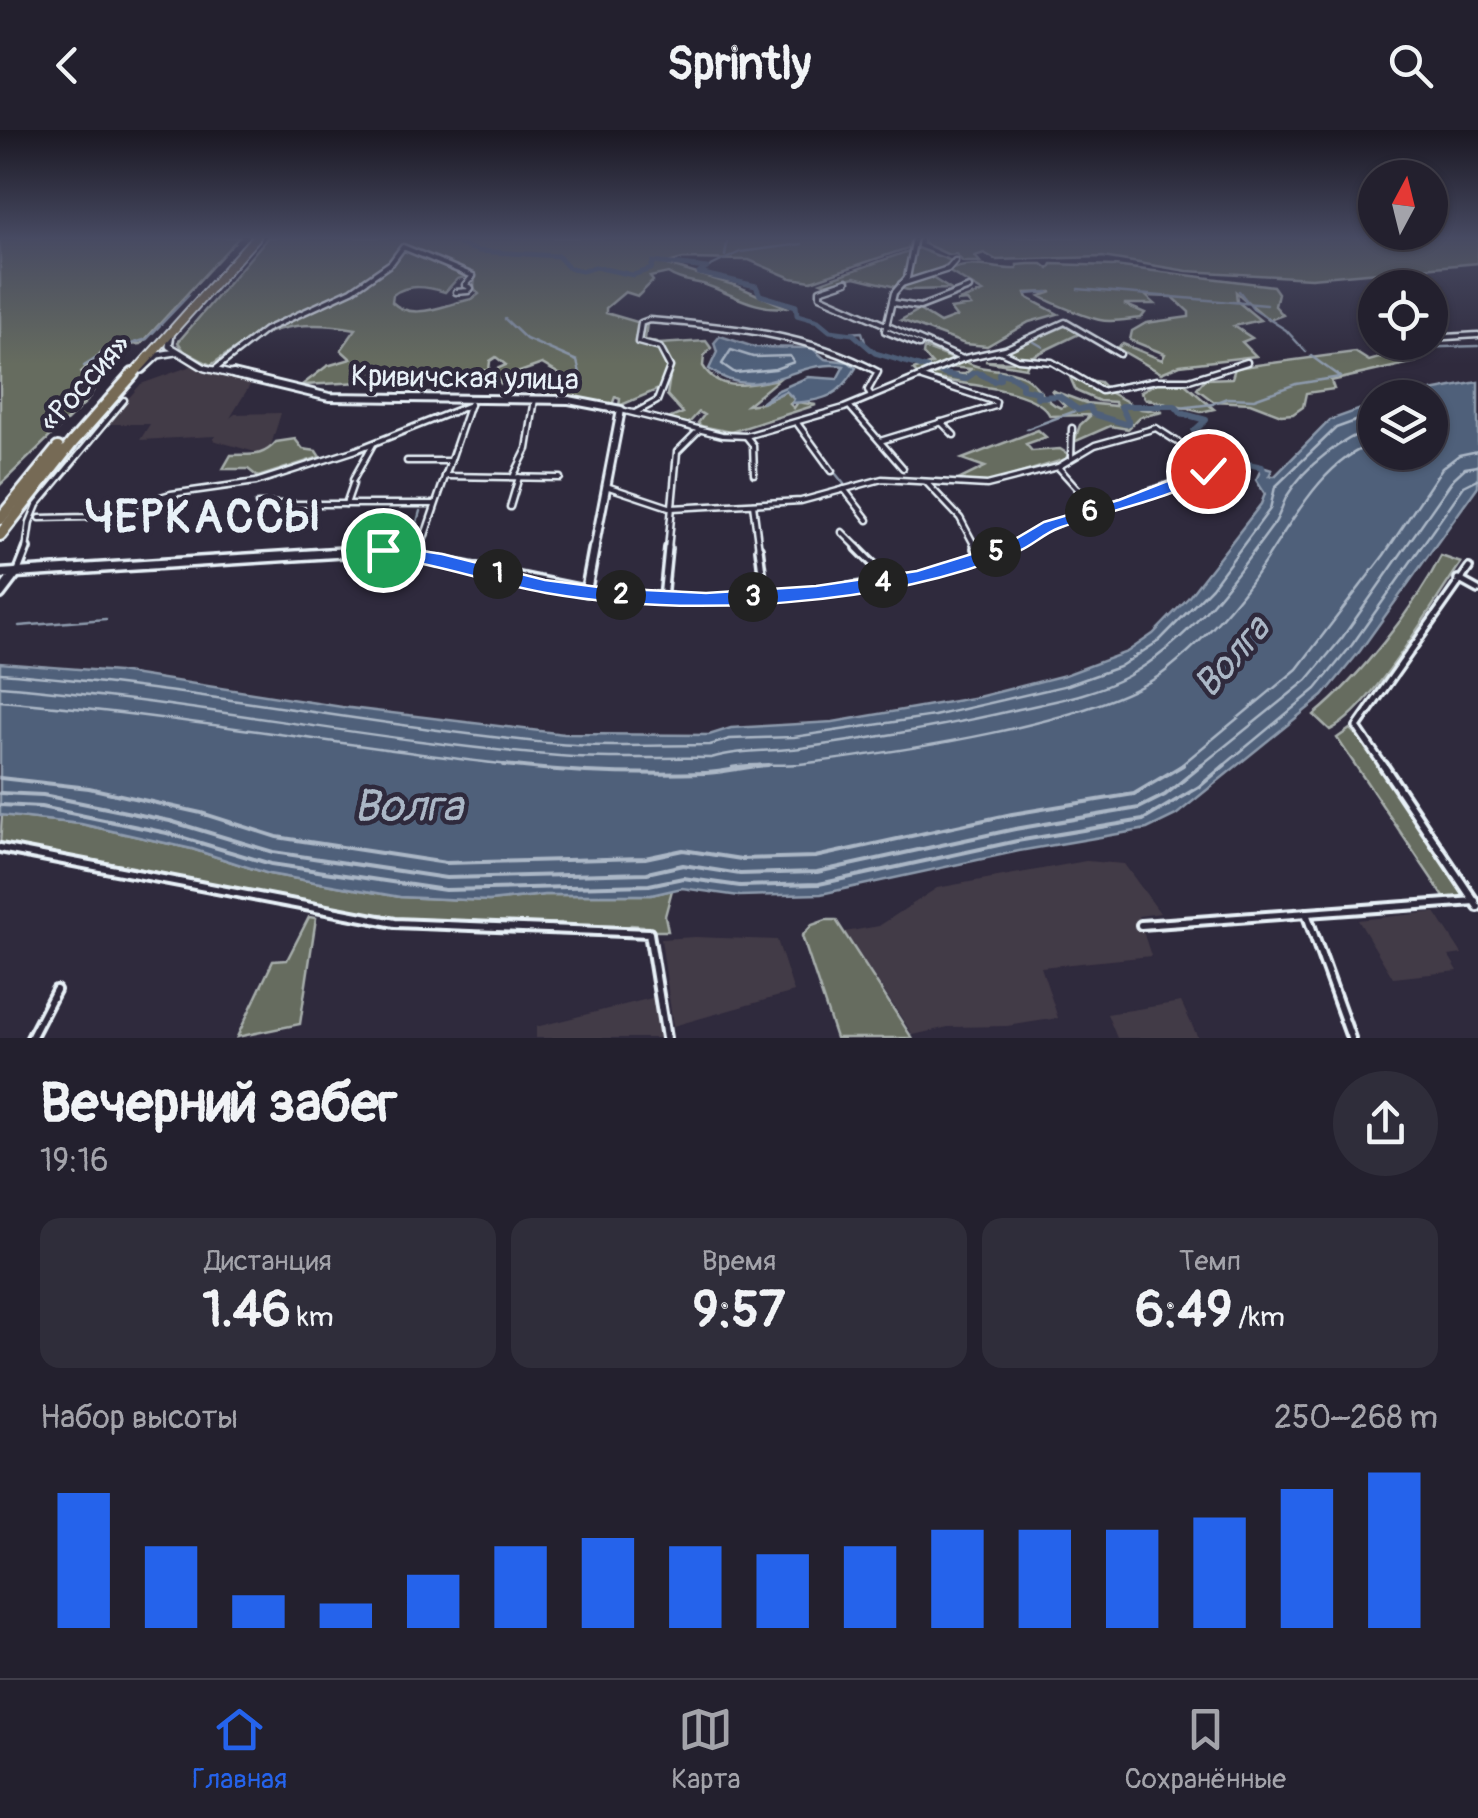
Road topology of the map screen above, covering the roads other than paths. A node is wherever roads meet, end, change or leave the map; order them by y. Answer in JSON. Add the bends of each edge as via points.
{"nodes":[{"id":1,"x":213,"y":279,"type":"edge"},
{"id":2,"x":216,"y":279,"type":"edge"},
{"id":3,"x":367,"y":279,"type":"edge"},
{"id":4,"x":470,"y":279,"type":"edge"},
{"id":5,"x":904,"y":279,"type":"edge"},
{"id":6,"x":915,"y":279,"type":"edge"},
{"id":7,"x":846,"y":281,"type":"dead end"},
{"id":8,"x":901,"y":284,"type":"junction"},
{"id":9,"x":969,"y":288,"type":"dead end"},
{"id":10,"x":456,"y":292,"type":"dead end"},
{"id":11,"x":894,"y":303,"type":"junction"},
{"id":12,"x":887,"y":324,"type":"junction"},
{"id":13,"x":176,"y":327,"type":"junction"},
{"id":14,"x":1478,"y":335,"type":"edge"},
{"id":15,"x":1448,"y":337,"type":"edge"},
{"id":16,"x":929,"y":347,"type":"junction"},
{"id":17,"x":997,"y":350,"type":"junction"},
{"id":18,"x":180,"y":353,"type":"junction"},
{"id":19,"x":1120,"y":354,"type":"dead end"},
{"id":20,"x":962,"y":359,"type":"junction"},
{"id":21,"x":1247,"y":362,"type":"dead end"},
{"id":22,"x":214,"y":370,"type":"junction"},
{"id":23,"x":922,"y":376,"type":"junction"},
{"id":24,"x":871,"y":397,"type":"junction"},
{"id":25,"x":535,"y":399,"type":"junction"},
{"id":26,"x":467,"y":402,"type":"junction"},
{"id":27,"x":111,"y":403,"type":"junction"},
{"id":28,"x":849,"y":406,"type":"junction"},
{"id":29,"x":621,"y":410,"type":"junction"},
{"id":30,"x":635,"y":413,"type":"junction"},
{"id":31,"x":941,"y":422,"type":"junction"},
{"id":32,"x":797,"y":423,"type":"junction"},
{"id":33,"x":1072,"y":428,"type":"dead end"},
{"id":34,"x":699,"y":430,"type":"junction"},
{"id":35,"x":954,"y":435,"type":"dead end"},
{"id":36,"x":746,"y":436,"type":"junction"},
{"id":37,"x":880,"y":441,"type":"junction"},
{"id":38,"x":373,"y":444,"type":"junction"},
{"id":39,"x":1186,"y":448,"type":"dead end"},
{"id":40,"x":1071,"y":458,"type":"junction"},
{"id":41,"x":407,"y":461,"type":"dead end"},
{"id":42,"x":450,"y":461,"type":"junction"},
{"id":43,"x":1058,"y":467,"type":"junction"},
{"id":44,"x":903,"y":468,"type":"dead end"},
{"id":45,"x":832,"y":471,"type":"dead end"},
{"id":46,"x":1208,"y":471,"type":"dead end"},
{"id":47,"x":754,"y":474,"type":"dead end"},
{"id":48,"x":444,"y":476,"type":"junction"},
{"id":49,"x":516,"y":477,"type":"junction"},
{"id":50,"x":560,"y":478,"type":"dead end"},
{"id":51,"x":926,"y":482,"type":"junction"},
{"id":52,"x":606,"y":486,"type":"junction"},
{"id":53,"x":844,"y":489,"type":"junction"},
{"id":54,"x":258,"y":504,"type":"dead end"},
{"id":55,"x":346,"y":504,"type":"junction"},
{"id":56,"x":435,"y":504,"type":"junction"},
{"id":57,"x":753,"y":504,"type":"junction"},
{"id":58,"x":510,"y":508,"type":"dead end"},
{"id":59,"x":672,"y":508,"type":"junction"},
{"id":60,"x":1096,"y":510,"type":"junction"},
{"id":61,"x":40,"y":518,"type":"dead end"},
{"id":62,"x":0,"y":519,"type":"edge"},
{"id":63,"x":868,"y":520,"type":"dead end"},
{"id":64,"x":842,"y":532,"type":"dead end"},
{"id":65,"x":0,"y":535,"type":"edge"},
{"id":66,"x":418,"y":555,"type":"junction"},
{"id":67,"x":981,"y":556,"type":"junction"},
{"id":68,"x":1469,"y":568,"type":"dead end"},
{"id":69,"x":16,"y":573,"type":"junction"},
{"id":70,"x":0,"y":574,"type":"edge"},
{"id":71,"x":1458,"y":579,"type":"junction"},
{"id":72,"x":878,"y":584,"type":"junction"},
{"id":73,"x":1478,"y":590,"type":"edge"},
{"id":74,"x":586,"y":591,"type":"junction"},
{"id":75,"x":0,"y":594,"type":"edge"},
{"id":76,"x":766,"y":596,"type":"junction"},
{"id":77,"x":663,"y":599,"type":"junction"},
{"id":78,"x":0,"y":848,"type":"edge"},
{"id":79,"x":1477,"y":903,"type":"edge"},
{"id":80,"x":1306,"y":913,"type":"junction"},
{"id":81,"x":1141,"y":925,"type":"dead end"},
{"id":82,"x":56,"y":990,"type":"dead end"},
{"id":83,"x":31,"y":1038,"type":"edge"},
{"id":84,"x":666,"y":1038,"type":"edge"},
{"id":85,"x":1351,"y":1038,"type":"edge"}],
"edges":[{"from":1,"to":62,"type":"highway","name":"«Россия»"},
{"from":2,"to":13,"type":"highway","name":"«Россия»"},
{"from":3,"to":22,"type":"street","via":[[265,330]]},
{"from":4,"to":10,"type":"street","via":[[468,292]]},
{"from":5,"to":8,"type":"street"},
{"from":6,"to":8,"type":"street"},
{"from":7,"to":12,"type":"street","via":[[819,292]]},
{"from":8,"to":11,"type":"street"},
{"from":9,"to":11,"type":"street","via":[[920,307]]},
{"from":11,"to":12,"type":"street"},
{"from":12,"to":16,"type":"street"},
{"from":12,"to":16,"type":"street","via":[[888,335]]},
{"from":13,"to":18,"type":"street","via":[[168,344]]},
{"from":13,"to":27,"type":"highway","name":"«Россия»"},
{"from":14,"to":15,"type":"street"},
{"from":16,"to":20,"type":"street"},
{"from":17,"to":19,"type":"street","name":"Кривичская улица","via":[[1065,322]]},
{"from":17,"to":20,"type":"street","name":"Кривичская улица"},
{"from":17,"to":21,"type":"street","via":[[1052,362],[1101,391],[1189,380]]},
{"from":18,"to":22,"type":"street","name":"Кривичская улица"},
{"from":18,"to":27,"type":"street","via":[[156,356]]},
{"from":20,"to":23,"type":"street","name":"Кривичская улица"},
{"from":22,"to":26,"type":"street","name":"Кривичская улица","via":[[333,398]]},
{"from":23,"to":24,"type":"street","name":"Кривичская улица"},
{"from":23,"to":31,"type":"street","via":[[996,402]]},
{"from":24,"to":28,"type":"street","name":"Кривичская улица"},
{"from":24,"to":30,"type":"street","via":[[878,372],[861,361],[790,340],[649,320],[641,323],[638,342],[660,348],[670,367],[656,401]]},
{"from":25,"to":26,"type":"street","name":"Кривичская улица"},
{"from":25,"to":29,"type":"street","name":"Кривичская улица"},
{"from":25,"to":49,"type":"street"},
{"from":26,"to":38,"type":"street"},
{"from":26,"to":42,"type":"street"},
{"from":27,"to":65,"type":"highway","name":"«Россия»"},
{"from":27,"to":69,"type":"street","via":[[124,400],[30,516],[29,551]]},
{"from":28,"to":32,"type":"street","name":"Кривичская улица"},
{"from":28,"to":37,"type":"street"},
{"from":29,"to":30,"type":"street","name":"Кривичская улица"},
{"from":29,"to":52,"type":"street"},
{"from":30,"to":34,"type":"street","name":"Кривичская улица"},
{"from":31,"to":35,"type":"street"},
{"from":31,"to":37,"type":"street"},
{"from":32,"to":36,"type":"street","name":"Кривичская улица"},
{"from":32,"to":45,"type":"street"},
{"from":33,"to":40,"type":"street"},
{"from":34,"to":36,"type":"street","name":"Кривичская улица"},
{"from":34,"to":59,"type":"street","via":[[677,452]]},
{"from":36,"to":47,"type":"street"},
{"from":37,"to":44,"type":"street"},
{"from":38,"to":55,"type":"street"},
{"from":38,"to":61,"type":"street","via":[[256,482],[171,494],[88,517]]},
{"from":39,"to":40,"type":"street","via":[[1159,428]]},
{"from":40,"to":43,"type":"street"},
{"from":41,"to":42,"type":"street"},
{"from":42,"to":48,"type":"street"},
{"from":43,"to":51,"type":"street","via":[[986,486]]},
{"from":43,"to":60,"type":"street"},
{"from":46,"to":60,"type":"street"},
{"from":48,"to":49,"type":"street"},
{"from":48,"to":56,"type":"street"},
{"from":49,"to":50,"type":"street"},
{"from":49,"to":58,"type":"street"},
{"from":51,"to":53,"type":"street","via":[[882,479]]},
{"from":51,"to":67,"type":"street","via":[[962,521]]},
{"from":52,"to":59,"type":"street"},
{"from":52,"to":74,"type":"street"},
{"from":53,"to":57,"type":"street"},
{"from":53,"to":63,"type":"street"},
{"from":54,"to":55,"type":"street"},
{"from":55,"to":56,"type":"street"},
{"from":56,"to":66,"type":"street"},
{"from":57,"to":59,"type":"street"},
{"from":57,"to":76,"type":"street"},
{"from":59,"to":77,"type":"street"},
{"from":60,"to":67,"type":"street"},
{"from":64,"to":72,"type":"street","via":[[877,568]]},
{"from":66,"to":69,"type":"street","via":[[347,551]]},
{"from":66,"to":74,"type":"street"},
{"from":67,"to":72,"type":"street"},
{"from":68,"to":71,"type":"street"},
{"from":69,"to":70,"type":"street"},
{"from":69,"to":75,"type":"street"},
{"from":71,"to":73,"type":"street"},
{"from":71,"to":79,"type":"street","via":[[1357,727]]},
{"from":72,"to":76,"type":"street"},
{"from":74,"to":77,"type":"street"},
{"from":76,"to":77,"type":"street"},
{"from":78,"to":84,"type":"street","via":[[394,924],[649,933]]},
{"from":79,"to":80,"type":"street"},
{"from":80,"to":81,"type":"street"},
{"from":80,"to":85,"type":"street"},
{"from":82,"to":83,"type":"street"}]}
